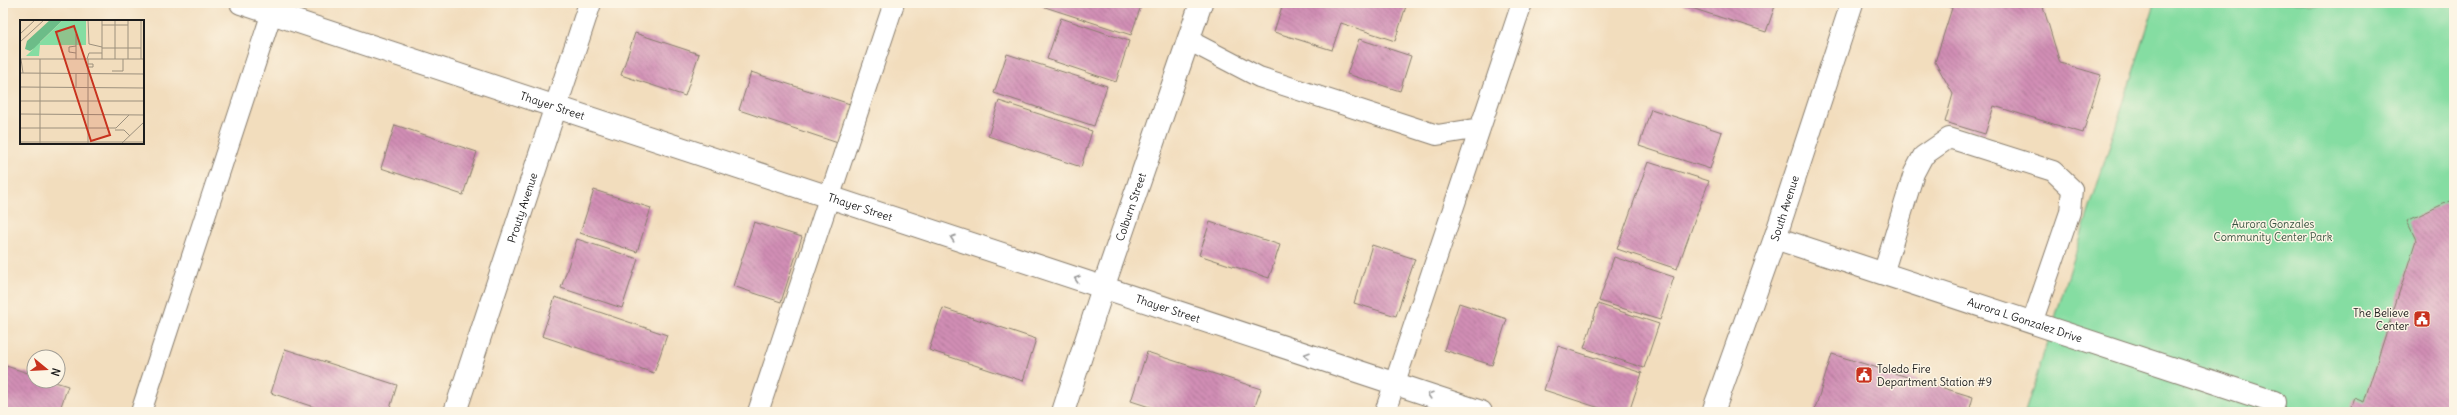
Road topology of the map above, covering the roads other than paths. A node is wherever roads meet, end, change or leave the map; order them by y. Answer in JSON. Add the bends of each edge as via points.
{"nodes":[{"id":1,"x":240,"y":3,"type":"edge"},
{"id":2,"x":590,"y":3,"type":"edge"},
{"id":3,"x":894,"y":3,"type":"edge"},
{"id":4,"x":1201,"y":3,"type":"edge"},
{"id":5,"x":1522,"y":3,"type":"edge"},
{"id":6,"x":1852,"y":3,"type":"edge"},
{"id":7,"x":274,"y":8,"type":"edge"},
{"id":8,"x":1188,"y":40,"type":"junction"},
{"id":9,"x":556,"y":107,"type":"junction"},
{"id":10,"x":1480,"y":128,"type":"junction"},
{"id":11,"x":829,"y":197,"type":"junction"},
{"id":12,"x":1775,"y":238,"type":"junction"},
{"id":13,"x":1884,"y":274,"type":"junction"},
{"id":14,"x":1103,"y":288,"type":"junction"},
{"id":15,"x":2032,"y":323,"type":"junction"},
{"id":16,"x":1394,"y":384,"type":"junction"},
{"id":17,"x":2274,"y":402,"type":"dead end"},
{"id":18,"x":141,"y":412,"type":"edge"},
{"id":19,"x":455,"y":412,"type":"edge"},
{"id":20,"x":758,"y":412,"type":"edge"},
{"id":21,"x":1063,"y":412,"type":"edge"},
{"id":22,"x":1385,"y":412,"type":"edge"},
{"id":23,"x":1481,"y":412,"type":"edge"},
{"id":24,"x":1713,"y":412,"type":"edge"}],
"edges":[{"from":1,"to":7,"type":"street","name":"Thayer Street"},
{"from":2,"to":9,"type":"street","name":"Prouty Avenue"},
{"from":3,"to":11,"type":"lane"},
{"from":4,"to":8,"type":"street","name":"Colburn Street"},
{"from":5,"to":10,"type":"lane"},
{"from":6,"to":12,"type":"street","name":"South Avenue"},
{"from":7,"to":9,"type":"street","name":"Thayer Street"},
{"from":7,"to":18,"type":"lane"},
{"from":8,"to":10,"type":"lane","via":[[1259,77],[1437,135]]},
{"from":8,"to":14,"type":"street","name":"Colburn Street"},
{"from":9,"to":11,"type":"street","name":"Thayer Street"},
{"from":9,"to":19,"type":"street","name":"Prouty Avenue"},
{"from":10,"to":16,"type":"lane"},
{"from":14,"to":11,"type":"street","name":"Thayer Street","one_way":true},
{"from":11,"to":20,"type":"lane"},
{"from":12,"to":13,"type":"street","name":"Aurora L Gonzalez Drive"},
{"from":12,"to":24,"type":"street","name":"South Avenue"},
{"from":13,"to":15,"type":"street","name":"Aurora L Gonzalez Drive"},
{"from":13,"to":15,"type":"lane","via":[[1914,172],[1923,156],[1949,138],[2053,171],[2072,189],[2070,212]]},
{"from":16,"to":14,"type":"street","name":"Thayer Street","one_way":true},
{"from":14,"to":21,"type":"street","name":"Colburn Street"},
{"from":15,"to":17,"type":"street","name":"Aurora L Gonzalez Drive"},
{"from":16,"to":22,"type":"lane"},
{"from":23,"to":16,"type":"street","name":"Thayer Street","one_way":true}]}
